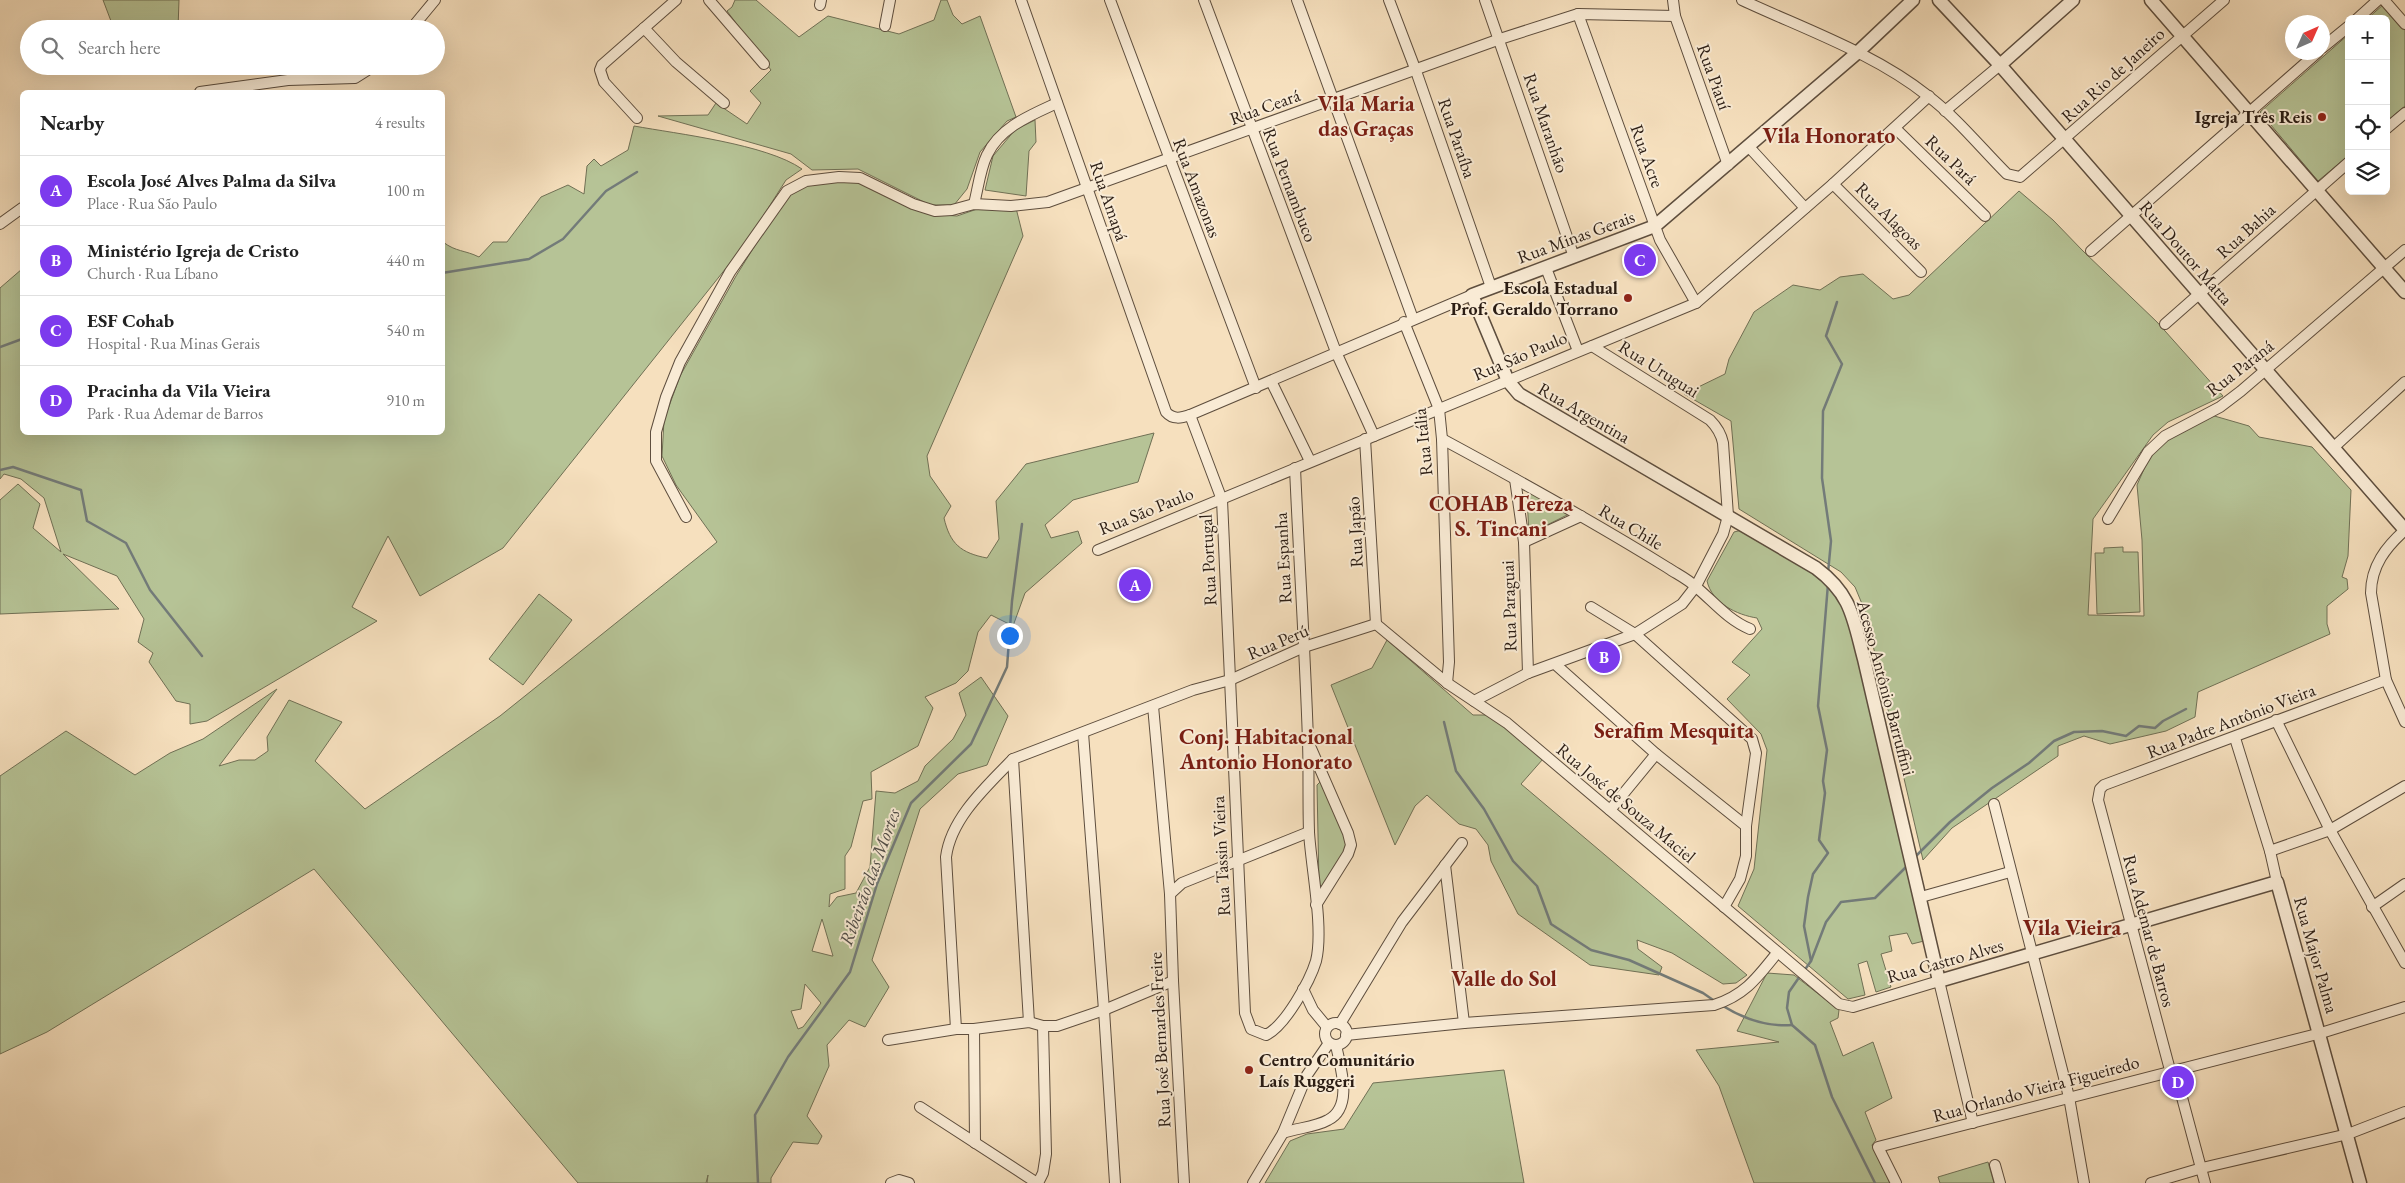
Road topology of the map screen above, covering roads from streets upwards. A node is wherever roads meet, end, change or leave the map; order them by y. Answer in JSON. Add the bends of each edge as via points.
{"nodes":[{"id":1,"x":435,"y":0,"type":"edge"},
{"id":2,"x":676,"y":0,"type":"edge"},
{"id":3,"x":709,"y":0,"type":"edge"},
{"id":4,"x":890,"y":0,"type":"edge"},
{"id":5,"x":1021,"y":0,"type":"edge"},
{"id":6,"x":1110,"y":0,"type":"edge"},
{"id":7,"x":1204,"y":0,"type":"edge"},
{"id":8,"x":1297,"y":0,"type":"edge"},
{"id":9,"x":1389,"y":0,"type":"edge"},
{"id":10,"x":1485,"y":0,"type":"edge"},
{"id":11,"x":1673,"y":0,"type":"edge"},
{"id":12,"x":1742,"y":0,"type":"edge"},
{"id":13,"x":1913,"y":0,"type":"edge"},
{"id":14,"x":1939,"y":0,"type":"edge"},
{"id":15,"x":2073,"y":0,"type":"edge"},
{"id":16,"x":2151,"y":0,"type":"edge"},
{"id":17,"x":2224,"y":0,"type":"edge"},
{"id":18,"x":2378,"y":0,"type":"edge"},
{"id":19,"x":2384,"y":0,"type":"edge"},
{"id":20,"x":1578,"y":14,"type":"junction"},
{"id":21,"x":2361,"y":15,"type":"edge"},
{"id":22,"x":1675,"y":16,"type":"junction"},
{"id":23,"x":418,"y":20,"type":"edge"},
{"id":24,"x":2405,"y":24,"type":"edge"},
{"id":25,"x":885,"y":26,"type":"dead end"},
{"id":26,"x":644,"y":28,"type":"junction"},
{"id":27,"x":2345,"y":29,"type":"edge"},
{"id":28,"x":2182,"y":35,"type":"junction"},
{"id":29,"x":1500,"y":39,"type":"junction"},
{"id":30,"x":2330,"y":41,"type":"edge"},
{"id":31,"x":1857,"y":53,"type":"junction"},
{"id":32,"x":2309,"y":60,"type":"edge"},
{"id":33,"x":764,"y":64,"type":"dead end"},
{"id":34,"x":2000,"y":65,"type":"junction"},
{"id":35,"x":1416,"y":70,"type":"junction"},
{"id":36,"x":360,"y":75,"type":"edge"},
{"id":37,"x":215,"y":90,"type":"edge"},
{"id":38,"x":1929,"y":96,"type":"junction"},
{"id":39,"x":1335,"y":98,"type":"junction"},
{"id":40,"x":724,"y":103,"type":"dead end"},
{"id":41,"x":1057,"y":103,"type":"junction"},
{"id":42,"x":1945,"y":111,"type":"junction"},
{"id":43,"x":2249,"y":112,"type":"junction"},
{"id":44,"x":2405,"y":113,"type":"edge"},
{"id":45,"x":637,"y":118,"type":"dead end"},
{"id":46,"x":2390,"y":126,"type":"edge"},
{"id":47,"x":1895,"y":128,"type":"junction"},
{"id":48,"x":1252,"y":129,"type":"junction"},
{"id":49,"x":2064,"y":141,"type":"junction"},
{"id":50,"x":1748,"y":147,"type":"junction"},
{"id":51,"x":1169,"y":160,"type":"junction"},
{"id":52,"x":1728,"y":165,"type":"junction"},
{"id":53,"x":2345,"y":165,"type":"edge"},
{"id":54,"x":1833,"y":184,"type":"junction"},
{"id":55,"x":1088,"y":189,"type":"junction"},
{"id":56,"x":2316,"y":190,"type":"junction"},
{"id":57,"x":974,"y":204,"type":"junction"},
{"id":58,"x":1805,"y":208,"type":"junction"},
{"id":59,"x":20,"y":209,"type":"edge"},
{"id":60,"x":1985,"y":216,"type":"dead end"},
{"id":61,"x":2132,"y":217,"type":"junction"},
{"id":62,"x":0,"y":224,"type":"edge"},
{"id":63,"x":1656,"y":226,"type":"junction"},
{"id":64,"x":2405,"y":250,"type":"edge"},
{"id":65,"x":2091,"y":251,"type":"dead end"},
{"id":66,"x":1574,"y":257,"type":"junction"},
{"id":67,"x":1546,"y":268,"type":"junction"},
{"id":68,"x":2385,"y":268,"type":"junction"},
{"id":69,"x":1921,"y":272,"type":"dead end"},
{"id":70,"x":1491,"y":287,"type":"junction"},
{"id":71,"x":2405,"y":292,"type":"edge"},
{"id":72,"x":2199,"y":294,"type":"junction"},
{"id":73,"x":1472,"y":295,"type":"junction"},
{"id":74,"x":1696,"y":303,"type":"junction"},
{"id":75,"x":1409,"y":320,"type":"junction"},
{"id":76,"x":2165,"y":324,"type":"dead end"},
{"id":77,"x":1592,"y":346,"type":"junction"},
{"id":78,"x":1578,"y":351,"type":"junction"},
{"id":79,"x":1336,"y":352,"type":"junction"},
{"id":80,"x":2266,"y":370,"type":"junction"},
{"id":81,"x":1271,"y":381,"type":"junction"},
{"id":82,"x":1508,"y":381,"type":"junction"},
{"id":83,"x":2405,"y":382,"type":"edge"},
{"id":84,"x":1256,"y":388,"type":"junction"},
{"id":85,"x":1439,"y":408,"type":"junction"},
{"id":86,"x":1166,"y":412,"type":"joint"},
{"id":87,"x":1190,"y":415,"type":"junction"},
{"id":88,"x":1370,"y":437,"type":"junction"},
{"id":89,"x":1442,"y":438,"type":"junction"},
{"id":90,"x":2334,"y":447,"type":"junction"},
{"id":91,"x":1310,"y":462,"type":"junction"},
{"id":92,"x":1295,"y":468,"type":"junction"},
{"id":93,"x":1515,"y":479,"type":"junction"},
{"id":94,"x":1222,"y":500,"type":"junction"},
{"id":95,"x":1581,"y":516,"type":"junction"},
{"id":96,"x":1728,"y":516,"type":"junction"},
{"id":97,"x":686,"y":517,"type":"dead end"},
{"id":98,"x":2108,"y":519,"type":"dead end"},
{"id":99,"x":2405,"y":530,"type":"edge"},
{"id":100,"x":1524,"y":542,"type":"junction"},
{"id":101,"x":1098,"y":550,"type":"dead end"},
{"id":102,"x":1696,"y":586,"type":"junction"},
{"id":103,"x":1591,"y":607,"type":"dead end"},
{"id":104,"x":1376,"y":624,"type":"junction"},
{"id":105,"x":1750,"y":628,"type":"dead end"},
{"id":106,"x":1635,"y":634,"type":"junction"},
{"id":107,"x":1304,"y":647,"type":"junction"},
{"id":108,"x":1555,"y":664,"type":"junction"},
{"id":109,"x":1528,"y":673,"type":"junction"},
{"id":110,"x":1230,"y":680,"type":"junction"},
{"id":111,"x":2386,"y":680,"type":"junction"},
{"id":112,"x":1447,"y":683,"type":"junction"},
{"id":113,"x":1474,"y":701,"type":"junction"},
{"id":114,"x":1152,"y":706,"type":"junction"},
{"id":115,"x":2276,"y":720,"type":"junction"},
{"id":116,"x":2405,"y":722,"type":"edge"},
{"id":117,"x":1083,"y":733,"type":"junction"},
{"id":118,"x":2235,"y":738,"type":"junction"},
{"id":119,"x":1308,"y":742,"type":"junction"},
{"id":120,"x":1656,"y":754,"type":"junction"},
{"id":121,"x":1012,"y":759,"type":"junction"},
{"id":122,"x":2405,"y":786,"type":"edge"},
{"id":123,"x":2098,"y":800,"type":"joint"},
{"id":124,"x":1994,"y":804,"type":"dead end"},
{"id":125,"x":1610,"y":810,"type":"junction"},
{"id":126,"x":1746,"y":826,"type":"junction"},
{"id":127,"x":2330,"y":830,"type":"junction"},
{"id":128,"x":1310,"y":832,"type":"junction"},
{"id":129,"x":1462,"y":842,"type":"dead end"},
{"id":130,"x":2270,"y":851,"type":"junction"},
{"id":131,"x":1237,"y":861,"type":"junction"},
{"id":132,"x":1445,"y":865,"type":"junction"},
{"id":133,"x":2010,"y":872,"type":"junction"},
{"id":134,"x":2277,"y":882,"type":"junction"},
{"id":135,"x":2405,"y":884,"type":"edge"},
{"id":136,"x":1170,"y":894,"type":"junction"},
{"id":137,"x":1921,"y":897,"type":"junction"},
{"id":138,"x":1316,"y":904,"type":"junction"},
{"id":139,"x":1724,"y":906,"type":"junction"},
{"id":140,"x":2372,"y":907,"type":"junction"},
{"id":141,"x":2130,"y":925,"type":"junction"},
{"id":142,"x":1777,"y":953,"type":"junction"},
{"id":143,"x":2031,"y":955,"type":"junction"},
{"id":144,"x":2405,"y":963,"type":"edge"},
{"id":145,"x":1173,"y":981,"type":"junction"},
{"id":146,"x":1939,"y":981,"type":"junction"},
{"id":147,"x":1303,"y":989,"type":"junction"},
{"id":148,"x":1853,"y":1006,"type":"joint"},
{"id":149,"x":2405,"y":1007,"type":"edge"},
{"id":150,"x":1104,"y":1010,"type":"junction"},
{"id":151,"x":1029,"y":1022,"type":"junction"},
{"id":152,"x":1464,"y":1023,"type":"junction"},
{"id":153,"x":1340,"y":1024,"type":"junction"},
{"id":154,"x":1043,"y":1026,"type":"junction"},
{"id":155,"x":1328,"y":1027,"type":"junction"},
{"id":156,"x":956,"y":1029,"type":"junction"},
{"id":157,"x":974,"y":1029,"type":"junction"},
{"id":158,"x":1252,"y":1029,"type":"joint"},
{"id":159,"x":2320,"y":1033,"type":"junction"},
{"id":160,"x":1346,"y":1034,"type":"junction"},
{"id":161,"x":888,"y":1040,"type":"dead end"},
{"id":162,"x":1333,"y":1044,"type":"junction"},
{"id":163,"x":2170,"y":1070,"type":"junction"},
{"id":164,"x":2180,"y":1090,"type":"dead end"},
{"id":165,"x":2069,"y":1097,"type":"junction"},
{"id":166,"x":920,"y":1107,"type":"dead end"},
{"id":167,"x":2405,"y":1112,"type":"edge"},
{"id":168,"x":1973,"y":1123,"type":"junction"},
{"id":169,"x":1283,"y":1133,"type":"junction"},
{"id":170,"x":2348,"y":1134,"type":"junction"},
{"id":171,"x":975,"y":1143,"type":"junction"},
{"id":172,"x":1994,"y":1165,"type":"dead end"},
{"id":173,"x":2202,"y":1168,"type":"junction"},
{"id":174,"x":1038,"y":1183,"type":"edge"},
{"id":175,"x":1115,"y":1183,"type":"edge"},
{"id":176,"x":1184,"y":1183,"type":"edge"},
{"id":177,"x":1253,"y":1183,"type":"edge"},
{"id":178,"x":1896,"y":1183,"type":"edge"},
{"id":179,"x":2000,"y":1183,"type":"edge"},
{"id":180,"x":2084,"y":1183,"type":"edge"},
{"id":181,"x":2151,"y":1183,"type":"edge"},
{"id":182,"x":2206,"y":1183,"type":"edge"},
{"id":183,"x":2360,"y":1183,"type":"edge"}],
"edges":[{"from":1,"to":23,"type":"street"},
{"from":2,"to":26,"type":"street"},
{"from":3,"to":33,"type":"street"},
{"from":4,"to":25,"type":"street"},
{"from":5,"to":41,"type":"street","name":"Rua Amapá"},
{"from":6,"to":51,"type":"street","name":"Rua Amazonas"},
{"from":7,"to":48,"type":"street","name":"Rua Pernambuco"},
{"from":8,"to":39,"type":"street","name":"Rua Itália"},
{"from":9,"to":35,"type":"street","name":"Rua Paraíba"},
{"from":10,"to":29,"type":"street","name":"Rua Maranhão"},
{"from":11,"to":22,"type":"street","name":"Rua Piauí"},
{"from":12,"to":31,"type":"street"},
{"from":13,"to":31,"type":"street","name":"Rua Minas Gerais"},
{"from":14,"to":34,"type":"street","name":"Rua Doutor Matta"},
{"from":15,"to":34,"type":"street"},
{"from":16,"to":28,"type":"street"},
{"from":17,"to":28,"type":"street","name":"Rua Rio de Janeiro"},
{"from":18,"to":21,"type":"street"},
{"from":19,"to":24,"type":"street"},
{"from":20,"to":22,"type":"street","name":"Rua Ceará"},
{"from":20,"to":29,"type":"street","name":"Rua Ceará"},
{"from":20,"to":63,"type":"street","name":"Rua Acre"},
{"from":22,"to":52,"type":"street","name":"Rua Piauí"},
{"from":26,"to":40,"type":"street","via":[[676,62]]},
{"from":26,"to":45,"type":"street","via":[[600,70],[604,82]]},
{"from":27,"to":30,"type":"street"},
{"from":28,"to":43,"type":"street"},
{"from":28,"to":49,"type":"street","name":"Rua Rio de Janeiro"},
{"from":29,"to":35,"type":"street","name":"Rua Ceará"},
{"from":29,"to":66,"type":"street","name":"Rua Maranhão"},
{"from":31,"to":38,"type":"street"},
{"from":31,"to":50,"type":"street","name":"Rua Minas Gerais"},
{"from":32,"to":43,"type":"street"},
{"from":34,"to":42,"type":"street"},
{"from":34,"to":49,"type":"street","name":"Rua Doutor Matta"},
{"from":35,"to":39,"type":"street","name":"Rua Ceará"},
{"from":35,"to":70,"type":"street","name":"Rua Paraíba"},
{"from":36,"to":37,"type":"street"},
{"from":38,"to":42,"type":"street"},
{"from":38,"to":47,"type":"street","name":"Rua São Paulo"},
{"from":39,"to":48,"type":"street","name":"Rua Ceará"},
{"from":39,"to":75,"type":"street","name":"Rua Itália"},
{"from":41,"to":55,"type":"street","name":"Rua Amapá"},
{"from":41,"to":57,"type":"street","via":[[1021,120],[1001,135],[987,155]]},
{"from":42,"to":49,"type":"street","name":"Rua Rio de Janeiro","via":[[2007,174],[2014,177],[2026,174]]},
{"from":43,"to":56,"type":"street"},
{"from":43,"to":61,"type":"street"},
{"from":44,"to":46,"type":"street"},
{"from":47,"to":54,"type":"street","name":"Rua São Paulo"},
{"from":47,"to":60,"type":"street","name":"Rua Pará"},
{"from":48,"to":51,"type":"street","name":"Rua Ceará"},
{"from":48,"to":79,"type":"street","name":"Rua Pernambuco"},
{"from":49,"to":61,"type":"street","name":"Rua Doutor Matta"},
{"from":50,"to":52,"type":"street","name":"Rua Minas Gerais"},
{"from":50,"to":58,"type":"street"},
{"from":51,"to":55,"type":"street","name":"Rua Ceará"},
{"from":51,"to":84,"type":"street","name":"Rua Amazonas"},
{"from":52,"to":63,"type":"street","name":"Rua Minas Gerais"},
{"from":53,"to":56,"type":"street","name":"Rua Bahia"},
{"from":54,"to":58,"type":"street","name":"Rua São Paulo"},
{"from":54,"to":69,"type":"street","name":"Rua Alagoas"},
{"from":55,"to":57,"type":"street","name":"Rua Ceará","via":[[1048,202],[1011,206]]},
{"from":55,"to":86,"type":"street","name":"Rua Amapá"},
{"from":56,"to":68,"type":"street"},
{"from":56,"to":72,"type":"street","name":"Rua Bahia"},
{"from":57,"to":97,"type":"street","name":"Rua Ceará","via":[[935,211],[860,178],[806,181],[787,191],[730,272],[680,362],[666,397],[656,432],[656,461]]},
{"from":58,"to":74,"type":"street","name":"Rua São Paulo"},
{"from":59,"to":62,"type":"street"},
{"from":61,"to":65,"type":"street"},
{"from":61,"to":72,"type":"street","name":"Rua Doutor Matta"},
{"from":63,"to":66,"type":"street","name":"Rua Minas Gerais"},
{"from":63,"to":74,"type":"street","name":"Rua Acre","via":[[1660,240]]},
{"from":64,"to":68,"type":"street","name":"Rua Paraná"},
{"from":66,"to":67,"type":"street","name":"Rua Minas Gerais"},
{"from":67,"to":70,"type":"street","name":"Rua Minas Gerais"},
{"from":67,"to":78,"type":"street"},
{"from":68,"to":71,"type":"street"},
{"from":68,"to":80,"type":"street","name":"Rua Paraná"},
{"from":70,"to":73,"type":"street","name":"Rua Minas Gerais"},
{"from":72,"to":76,"type":"street","name":"Rua Bahia"},
{"from":72,"to":80,"type":"street","name":"Rua Doutor Matta"},
{"from":73,"to":75,"type":"street","name":"Rua Minas Gerais"},
{"from":73,"to":82,"type":"street","name":"Rua Argentina"},
{"from":74,"to":77,"type":"street","name":"Rua São Paulo"},
{"from":75,"to":79,"type":"street","name":"Rua Minas Gerais"},
{"from":75,"to":85,"type":"street","name":"Rua Itália"},
{"from":77,"to":78,"type":"street","name":"Rua São Paulo"},
{"from":77,"to":96,"type":"street","name":"Rua Uruguai","via":[[1710,420],[1721,433]]},
{"from":78,"to":82,"type":"street","name":"Rua São Paulo"},
{"from":79,"to":81,"type":"street","name":"Rua Minas Gerais"},
{"from":79,"to":88,"type":"street","name":"Rua Japão"},
{"from":80,"to":90,"type":"street","name":"Rua Doutor Matta"},
{"from":80,"to":98,"type":"street","name":"Rua Paraná","via":[[2220,407],[2172,432],[2154,446],[2137,468]]},
{"from":81,"to":84,"type":"street","name":"Rua Minas Gerais"},
{"from":81,"to":91,"type":"street"},
{"from":82,"to":85,"type":"street","name":"Rua São Paulo"},
{"from":82,"to":96,"type":"street","name":"Rua Argentina","via":[[1518,394],[1535,405]]},
{"from":83,"to":90,"type":"street"},
{"from":84,"to":87,"type":"street","name":"Rua Minas Gerais"},
{"from":85,"to":88,"type":"street","name":"Rua São Paulo"},
{"from":85,"to":89,"type":"street","name":"Rua Itália"},
{"from":86,"to":87,"type":"street","name":"Rua Minas Gerais","via":[[1179,418]]},
{"from":87,"to":94,"type":"street","name":"Rua Portugal"},
{"from":88,"to":91,"type":"street","name":"Rua São Paulo"},
{"from":88,"to":104,"type":"street","name":"Rua Japão"},
{"from":89,"to":93,"type":"street","name":"Rua Chile"},
{"from":89,"to":112,"type":"street","name":"Rua Itália"},
{"from":90,"to":99,"type":"street","name":"Rua Doutor Matta"},
{"from":91,"to":92,"type":"street","name":"Rua São Paulo"},
{"from":92,"to":94,"type":"street","name":"Rua São Paulo"},
{"from":92,"to":107,"type":"street","name":"Rua Espanha"},
{"from":93,"to":95,"type":"street","name":"Rua Chile"},
{"from":93,"to":100,"type":"street","name":"Rua Paraguai"},
{"from":94,"to":101,"type":"street","name":"Rua São Paulo"},
{"from":94,"to":110,"type":"street","name":"Rua Portugal"},
{"from":95,"to":100,"type":"street"},
{"from":95,"to":102,"type":"street","name":"Rua Chile"},
{"from":96,"to":102,"type":"street","via":[[1723,534]]},
{"from":96,"to":137,"type":"street","name":"Acesso Antônio Barruffini","via":[[1816,568],[1842,591],[1864,659]]},
{"from":99,"to":111,"type":"street","via":[[2391,542],[2371,578],[2370,593]]},
{"from":100,"to":109,"type":"street","name":"Rua Paraguai"},
{"from":102,"to":105,"type":"street","name":"Rua Chile","via":[[1708,600]]},
{"from":102,"to":106,"type":"street","via":[[1682,604]]},
{"from":103,"to":106,"type":"street"},
{"from":104,"to":107,"type":"street","name":"Rua Perú"},
{"from":104,"to":112,"type":"street","name":"Rua José de Souza Maciel"},
{"from":106,"to":108,"type":"street"},
{"from":106,"to":126,"type":"street","via":[[1752,739],[1756,753]]},
{"from":107,"to":110,"type":"street","name":"Rua Perú"},
{"from":107,"to":119,"type":"street","name":"Rua Espanha"},
{"from":108,"to":109,"type":"street"},
{"from":108,"to":120,"type":"street"},
{"from":109,"to":113,"type":"street"},
{"from":110,"to":114,"type":"street","name":"Rua Perú","via":[[1192,690]]},
{"from":110,"to":131,"type":"street","name":"Rua Tassin Vieira"},
{"from":111,"to":115,"type":"street","name":"Rua Padre Antônio Vieira"},
{"from":111,"to":116,"type":"street"},
{"from":112,"to":113,"type":"street","name":"Rua José de Souza Maciel"},
{"from":113,"to":125,"type":"street","name":"Rua José de Souza Maciel","via":[[1507,723]]},
{"from":114,"to":117,"type":"street","name":"Rua Perú"},
{"from":114,"to":136,"type":"street","name":"Rua José Bernardes Freire"},
{"from":115,"to":118,"type":"street","name":"Rua Padre Antônio Vieira"},
{"from":115,"to":127,"type":"street"},
{"from":117,"to":121,"type":"street","name":"Rua Perú"},
{"from":117,"to":150,"type":"street"},
{"from":118,"to":123,"type":"street","name":"Rua Padre Antônio Vieira","via":[[2104,785]]},
{"from":118,"to":130,"type":"street","name":"Rua Major Palma"},
{"from":119,"to":128,"type":"street","name":"Rua Espanha"},
{"from":119,"to":138,"type":"street","via":[[1351,845],[1336,876]]},
{"from":120,"to":125,"type":"street"},
{"from":120,"to":126,"type":"street"},
{"from":121,"to":151,"type":"street"},
{"from":121,"to":156,"type":"street","via":[[981,792],[948,841],[946,857]]},
{"from":122,"to":127,"type":"street"},
{"from":123,"to":141,"type":"street","name":"Rua Ademar de Barros"},
{"from":124,"to":133,"type":"street"},
{"from":125,"to":139,"type":"street","name":"Rua José de Souza Maciel"},
{"from":126,"to":139,"type":"street","via":[[1746,856],[1742,871]]},
{"from":127,"to":130,"type":"street"},
{"from":127,"to":140,"type":"street"},
{"from":128,"to":131,"type":"street"},
{"from":128,"to":138,"type":"street","name":"Rua Espanha"},
{"from":129,"to":132,"type":"street"},
{"from":130,"to":134,"type":"street","name":"Rua Major Palma"},
{"from":131,"to":136,"type":"street","via":[[1182,883]]},
{"from":131,"to":158,"type":"street","name":"Rua Tassin Vieira","via":[[1245,1013]]},
{"from":132,"to":152,"type":"street"},
{"from":132,"to":153,"type":"street","via":[[1402,922]]},
{"from":133,"to":137,"type":"street"},
{"from":133,"to":143,"type":"street"},
{"from":134,"to":141,"type":"street","name":"Rua Castro Alves"},
{"from":134,"to":159,"type":"street","name":"Rua Major Palma"},
{"from":135,"to":140,"type":"street"},
{"from":136,"to":145,"type":"street","name":"Rua José Bernardes Freire"},
{"from":137,"to":146,"type":"street","name":"Acesso Antônio Barruffini"},
{"from":138,"to":147,"type":"street","name":"Rua Espanha","via":[[1316,959]]},
{"from":139,"to":142,"type":"street","name":"Rua José de Souza Maciel"},
{"from":140,"to":144,"type":"street"},
{"from":141,"to":143,"type":"street","name":"Rua Castro Alves"},
{"from":141,"to":163,"type":"street","name":"Rua Ademar de Barros"},
{"from":142,"to":148,"type":"street","name":"Rua José de Souza Maciel","via":[[1839,1004]]},
{"from":142,"to":152,"type":"street","via":[[1745,991],[1714,1005]]},
{"from":143,"to":146,"type":"street","name":"Rua Castro Alves"},
{"from":143,"to":165,"type":"street"},
{"from":145,"to":150,"type":"street"},
{"from":145,"to":176,"type":"street","name":"Rua José Bernardes Freire"},
{"from":146,"to":148,"type":"street","name":"Rua Castro Alves"},
{"from":146,"to":168,"type":"street"},
{"from":147,"to":155,"type":"street","via":[[1316,1014]]},
{"from":147,"to":158,"type":"street","name":"Rua Espanha","via":[[1273,1032],[1266,1035]]},
{"from":149,"to":159,"type":"street","name":"Rua Orlando Vieira Figueiredo"},
{"from":150,"to":154,"type":"street","via":[[1057,1026]]},
{"from":150,"to":175,"type":"street"},
{"from":151,"to":154,"type":"street"},
{"from":151,"to":157,"type":"street"},
{"from":152,"to":160,"type":"street"},
{"from":153,"to":155,"type":"street"},
{"from":153,"to":160,"type":"street"},
{"from":154,"to":174,"type":"street","via":[[1046,1154]]},
{"from":155,"to":162,"type":"street","via":[[1325,1034]]},
{"from":156,"to":157,"type":"street"},
{"from":156,"to":161,"type":"street"},
{"from":157,"to":171,"type":"street"},
{"from":159,"to":163,"type":"street","name":"Rua Orlando Vieira Figueiredo"},
{"from":159,"to":170,"type":"street","name":"Rua Major Palma"},
{"from":160,"to":162,"type":"street","via":[[1343,1042]]},
{"from":162,"to":169,"type":"street","via":[[1307,1075]]},
{"from":162,"to":169,"type":"street","via":[[1344,1086],[1337,1112],[1329,1120]]},
{"from":163,"to":165,"type":"street","name":"Rua Orlando Vieira Figueiredo"},
{"from":164,"to":173,"type":"street"},
{"from":165,"to":168,"type":"street","name":"Rua Orlando Vieira Figueiredo"},
{"from":165,"to":180,"type":"street"},
{"from":166,"to":171,"type":"street"},
{"from":167,"to":170,"type":"street"},
{"from":168,"to":178,"type":"street","name":"Rua Orlando Vieira Figueiredo","via":[[1878,1147]]},
{"from":169,"to":177,"type":"street"},
{"from":170,"to":173,"type":"street"},
{"from":170,"to":183,"type":"street","name":"Rua Major Palma"},
{"from":171,"to":174,"type":"street"},
{"from":172,"to":179,"type":"street"},
{"from":173,"to":181,"type":"street"},
{"from":173,"to":182,"type":"street"}]}
